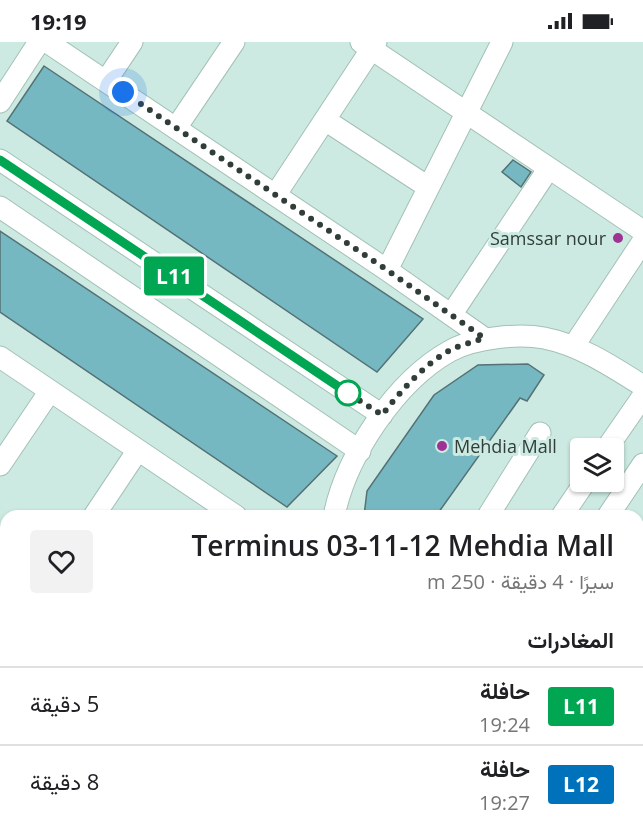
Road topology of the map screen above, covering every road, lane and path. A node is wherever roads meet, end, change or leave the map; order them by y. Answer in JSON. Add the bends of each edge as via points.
{"nodes":[{"id":1,"x":39,"y":42,"type":"edge"},
{"id":2,"x":48,"y":42,"type":"edge"},
{"id":3,"x":132,"y":42,"type":"edge"},
{"id":4,"x":234,"y":42,"type":"edge"},
{"id":5,"x":502,"y":42,"type":"edge"},
{"id":6,"x":370,"y":44,"type":"edge"},
{"id":7,"x":106,"y":81,"type":"junction"},
{"id":8,"x":0,"y":102,"type":"edge"},
{"id":9,"x":467,"y":113,"type":"junction"},
{"id":10,"x":325,"y":120,"type":"junction"},
{"id":11,"x":176,"y":128,"type":"junction"},
{"id":12,"x":0,"y":160,"type":"edge"},
{"id":13,"x":549,"y":168,"type":"junction"},
{"id":14,"x":428,"y":187,"type":"junction"},
{"id":15,"x":276,"y":194,"type":"junction"},
{"id":16,"x":0,"y":207,"type":"edge"},
{"id":17,"x":643,"y":231,"type":"edge"},
{"id":18,"x":643,"y":241,"type":"edge"},
{"id":19,"x":387,"y":270,"type":"junction"},
{"id":20,"x":452,"y":315,"type":"junction"},
{"id":21,"x":484,"y":338,"type":"junction"},
{"id":22,"x":573,"y":346,"type":"junction"},
{"id":23,"x":0,"y":357,"type":"edge"},
{"id":24,"x":643,"y":386,"type":"edge"},
{"id":25,"x":50,"y":391,"type":"junction"},
{"id":26,"x":643,"y":396,"type":"edge"},
{"id":27,"x":382,"y":415,"type":"junction"},
{"id":28,"x":540,"y":433,"type":"dead end"},
{"id":29,"x":614,"y":438,"type":"edge"},
{"id":30,"x":138,"y":450,"type":"junction"},
{"id":31,"x":360,"y":451,"type":"junction"},
{"id":32,"x":643,"y":464,"type":"edge"},
{"id":33,"x":0,"y":465,"type":"edge"},
{"id":34,"x":578,"y":492,"type":"edge"},
{"id":35,"x":98,"y":510,"type":"edge"},
{"id":36,"x":227,"y":510,"type":"edge"},
{"id":37,"x":336,"y":510,"type":"edge"},
{"id":38,"x":498,"y":510,"type":"edge"},
{"id":39,"x":566,"y":510,"type":"edge"},
{"id":40,"x":612,"y":510,"type":"edge"}],
"edges":[{"from":1,"to":8,"type":"street"},
{"from":2,"to":7,"type":"street"},
{"from":3,"to":7,"type":"street"},
{"from":4,"to":11,"type":"street"},
{"from":5,"to":9,"type":"street"},
{"from":6,"to":9,"type":"street"},
{"from":6,"to":10,"type":"street"},
{"from":7,"to":11,"type":"street"},
{"from":9,"to":13,"type":"street"},
{"from":9,"to":14,"type":"street"},
{"from":10,"to":14,"type":"street"},
{"from":10,"to":15,"type":"street"},
{"from":11,"to":15,"type":"street"},
{"from":12,"to":27,"type":"street"},
{"from":13,"to":17,"type":"street"},
{"from":13,"to":20,"type":"street"},
{"from":14,"to":19,"type":"street"},
{"from":15,"to":19,"type":"street"},
{"from":16,"to":31,"type":"street"},
{"from":18,"to":22,"type":"street"},
{"from":19,"to":20,"type":"street"},
{"from":20,"to":21,"type":"street"},
{"from":21,"to":22,"type":"street","via":[[543,338]]},
{"from":21,"to":27,"type":"street","via":[[441,357],[399,393]]},
{"from":22,"to":24,"type":"street"},
{"from":23,"to":25,"type":"street"},
{"from":25,"to":30,"type":"street"},
{"from":25,"to":33,"type":"street"},
{"from":26,"to":29,"type":"street"},
{"from":27,"to":31,"type":"street"},
{"from":28,"to":38,"type":"street"},
{"from":30,"to":35,"type":"street"},
{"from":30,"to":36,"type":"street"},
{"from":31,"to":37,"type":"street"},
{"from":32,"to":40,"type":"street"},
{"from":34,"to":39,"type":"street"}]}
